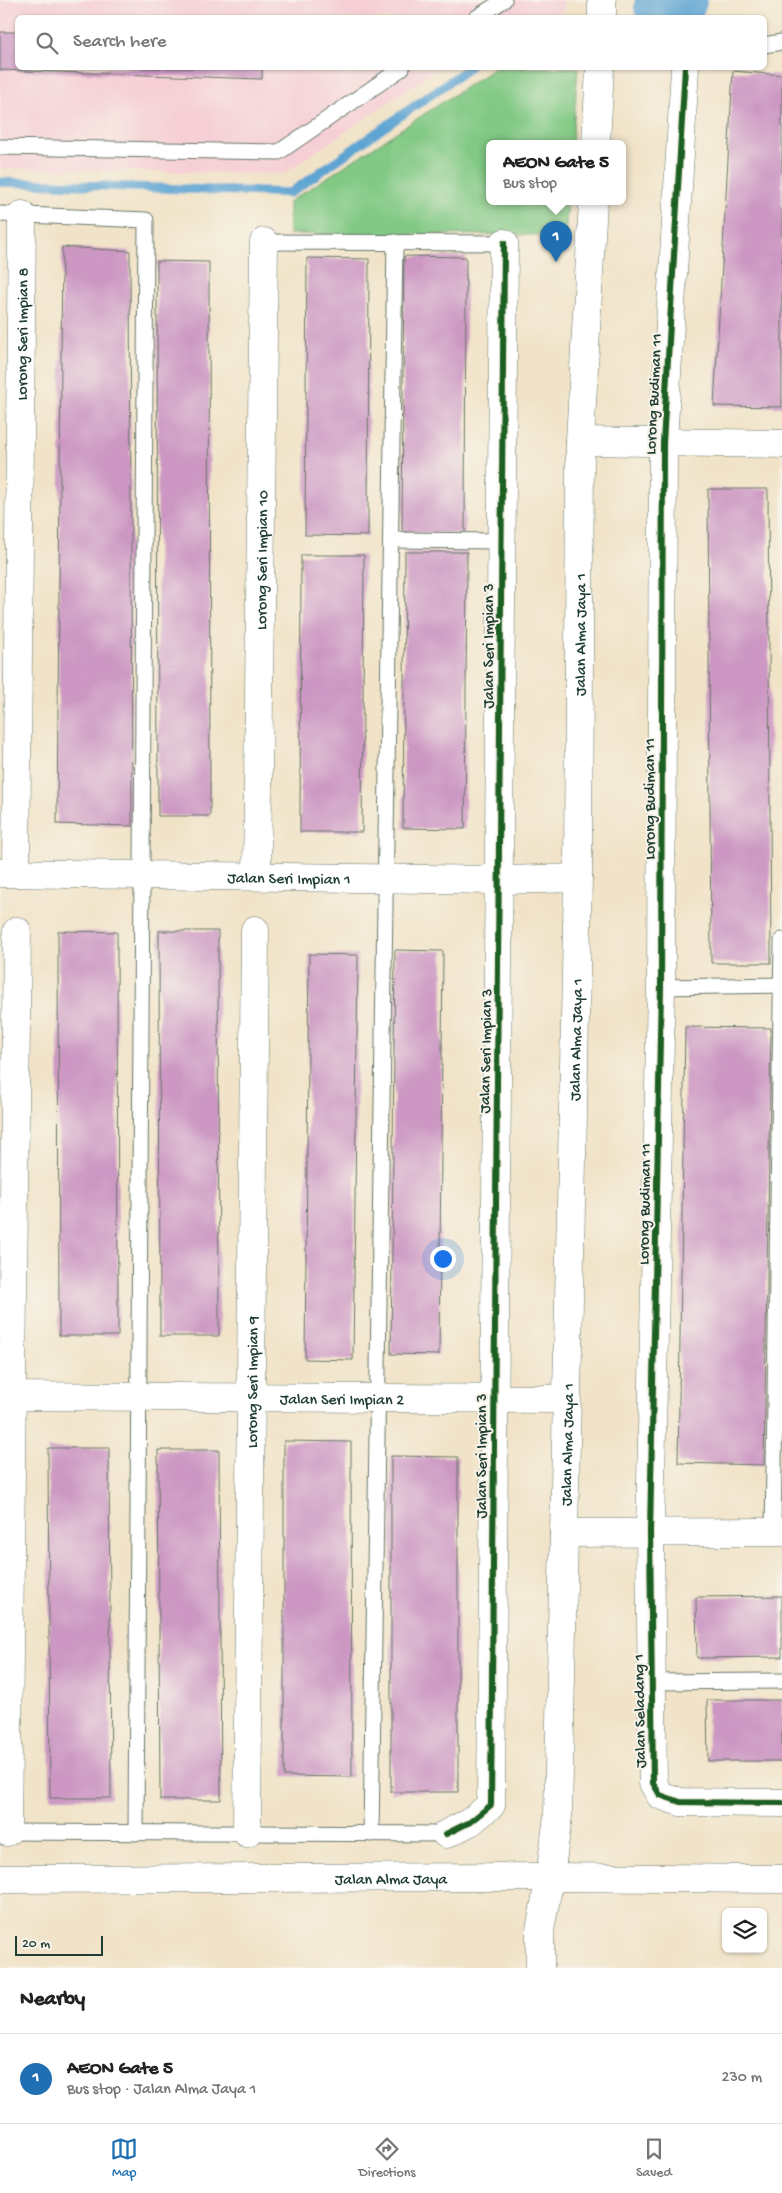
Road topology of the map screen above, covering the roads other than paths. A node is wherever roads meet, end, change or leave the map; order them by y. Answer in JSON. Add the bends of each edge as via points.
{"nodes":[{"id":1,"x":504,"y":0,"type":"edge"},
{"id":2,"x":602,"y":0,"type":"edge"},
{"id":3,"x":481,"y":15,"type":"edge"},
{"id":4,"x":602,"y":15,"type":"edge"},
{"id":5,"x":782,"y":42,"type":"edge"},
{"id":6,"x":767,"y":44,"type":"edge"},
{"id":7,"x":399,"y":70,"type":"edge"},
{"id":8,"x":600,"y":70,"type":"edge"},
{"id":9,"x":685,"y":70,"type":"edge"},
{"id":10,"x":596,"y":140,"type":"edge"},
{"id":11,"x":0,"y":147,"type":"edge"},
{"id":12,"x":593,"y":205,"type":"edge"},
{"id":13,"x":11,"y":215,"type":"edge"},
{"id":14,"x":264,"y":242,"type":"joint"},
{"id":15,"x":395,"y":242,"type":"junction"},
{"id":16,"x":504,"y":243,"type":"joint"},
{"id":17,"x":580,"y":441,"type":"junction"},
{"id":18,"x":663,"y":443,"type":"junction"},
{"id":19,"x":782,"y":444,"type":"edge"},
{"id":20,"x":391,"y":540,"type":"junction"},
{"id":21,"x":502,"y":541,"type":"junction"},
{"id":22,"x":9,"y":657,"type":"edge"},
{"id":23,"x":8,"y":873,"type":"edge"},
{"id":24,"x":142,"y":874,"type":"junction"},
{"id":25,"x":257,"y":876,"type":"junction"},
{"id":26,"x":578,"y":878,"type":"junction"},
{"id":27,"x":386,"y":879,"type":"junction"},
{"id":28,"x":499,"y":880,"type":"junction"},
{"id":29,"x":255,"y":930,"type":"dead end"},
{"id":30,"x":17,"y":931,"type":"dead end"},
{"id":31,"x":782,"y":940,"type":"edge"},
{"id":32,"x":782,"y":986,"type":"edge"},
{"id":33,"x":661,"y":987,"type":"junction"},
{"id":34,"x":5,"y":1396,"type":"edge"},
{"id":35,"x":139,"y":1397,"type":"junction"},
{"id":36,"x":251,"y":1398,"type":"junction"},
{"id":37,"x":377,"y":1399,"type":"junction"},
{"id":38,"x":566,"y":1399,"type":"junction"},
{"id":39,"x":494,"y":1400,"type":"junction"},
{"id":40,"x":650,"y":1532,"type":"junction"},
{"id":41,"x":777,"y":1532,"type":"edge"},
{"id":42,"x":564,"y":1533,"type":"junction"},
{"id":43,"x":782,"y":1681,"type":"edge"},
{"id":44,"x":652,"y":1682,"type":"junction"},
{"id":45,"x":782,"y":1803,"type":"edge"},
{"id":46,"x":3,"y":1832,"type":"edge"},
{"id":47,"x":136,"y":1833,"type":"junction"},
{"id":48,"x":247,"y":1833,"type":"junction"},
{"id":49,"x":371,"y":1834,"type":"junction"},
{"id":50,"x":446,"y":1834,"type":"joint"},
{"id":51,"x":550,"y":1877,"type":"junction"},
{"id":52,"x":0,"y":1879,"type":"edge"},
{"id":53,"x":782,"y":1879,"type":"edge"},
{"id":54,"x":540,"y":1968,"type":"edge"}],
"edges":[{"from":1,"to":3,"type":"lane"},
{"from":2,"to":4,"type":"street"},
{"from":5,"to":6,"type":"lane"},
{"from":7,"to":11,"type":"lane","via":[[279,152]]},
{"from":8,"to":10,"type":"street"},
{"from":9,"to":18,"type":"street","name":"Lorong Budiman 11"},
{"from":12,"to":17,"type":"street","name":"Jalan Alma Jaya 1"},
{"from":13,"to":22,"type":"street","name":"Lorong Seri Impian 8"},
{"from":13,"to":24,"type":"lane","via":[[146,220]]},
{"from":14,"to":15,"type":"lane"},
{"from":14,"to":25,"type":"street","name":"Lorong Seri Impian 10"},
{"from":15,"to":16,"type":"lane"},
{"from":15,"to":20,"type":"lane"},
{"from":16,"to":21,"type":"street","name":"Jalan Seri Impian 3"},
{"from":17,"to":18,"type":"street"},
{"from":17,"to":26,"type":"street","name":"Jalan Alma Jaya 1"},
{"from":18,"to":19,"type":"street"},
{"from":18,"to":33,"type":"street","name":"Lorong Budiman 11"},
{"from":20,"to":21,"type":"lane"},
{"from":20,"to":27,"type":"lane"},
{"from":21,"to":28,"type":"street","name":"Jalan Seri Impian 3"},
{"from":22,"to":23,"type":"street","name":"Lorong Seri Impian 8"},
{"from":23,"to":24,"type":"street","name":"Jalan Seri Impian 1"},
{"from":24,"to":25,"type":"street","name":"Jalan Seri Impian 1"},
{"from":24,"to":35,"type":"lane"},
{"from":25,"to":27,"type":"street","name":"Jalan Seri Impian 1"},
{"from":26,"to":28,"type":"street","name":"Jalan Seri Impian 1"},
{"from":26,"to":38,"type":"street","name":"Jalan Alma Jaya 1"},
{"from":27,"to":28,"type":"street","name":"Jalan Seri Impian 1"},
{"from":27,"to":37,"type":"lane"},
{"from":28,"to":39,"type":"street","name":"Jalan Seri Impian 3"},
{"from":29,"to":36,"type":"street","name":"Lorong Seri Impian 9"},
{"from":30,"to":34,"type":"street"},
{"from":31,"to":32,"type":"lane"},
{"from":32,"to":33,"type":"lane"},
{"from":32,"to":41,"type":"lane"},
{"from":33,"to":40,"type":"street","name":"Lorong Budiman 11"},
{"from":34,"to":35,"type":"street","name":"Jalan Seri Impian 2"},
{"from":34,"to":46,"type":"street"},
{"from":35,"to":36,"type":"street","name":"Jalan Seri Impian 2"},
{"from":35,"to":47,"type":"lane"},
{"from":36,"to":37,"type":"street","name":"Jalan Seri Impian 2"},
{"from":36,"to":48,"type":"street","name":"Lorong Seri Impian 9"},
{"from":37,"to":39,"type":"street","name":"Jalan Seri Impian 2"},
{"from":37,"to":49,"type":"lane"},
{"from":38,"to":39,"type":"street","name":"Jalan Seri Impian 2"},
{"from":38,"to":42,"type":"street","name":"Jalan Alma Jaya 1"},
{"from":39,"to":50,"type":"street","name":"Jalan Seri Impian 3","via":[[491,1805],[470,1822]]},
{"from":40,"to":41,"type":"street"},
{"from":40,"to":42,"type":"street"},
{"from":40,"to":44,"type":"street","name":"Jalan Seladang 1"},
{"from":42,"to":51,"type":"street","name":"Jalan Alma Jaya 1","via":[[558,1816]]},
{"from":43,"to":44,"type":"lane"},
{"from":44,"to":45,"type":"street","name":"Jalan Seladang 1","via":[[653,1783],[660,1796],[680,1802]]},
{"from":46,"to":47,"type":"lane"},
{"from":47,"to":48,"type":"lane"},
{"from":48,"to":49,"type":"lane"},
{"from":49,"to":50,"type":"lane"},
{"from":51,"to":52,"type":"street","name":"Jalan Alma Jaya"},
{"from":51,"to":53,"type":"street","name":"Jalan Alma Jaya"},
{"from":51,"to":54,"type":"street","name":"Jalan Alma Jaya 1","via":[[540,1930]]}]}
